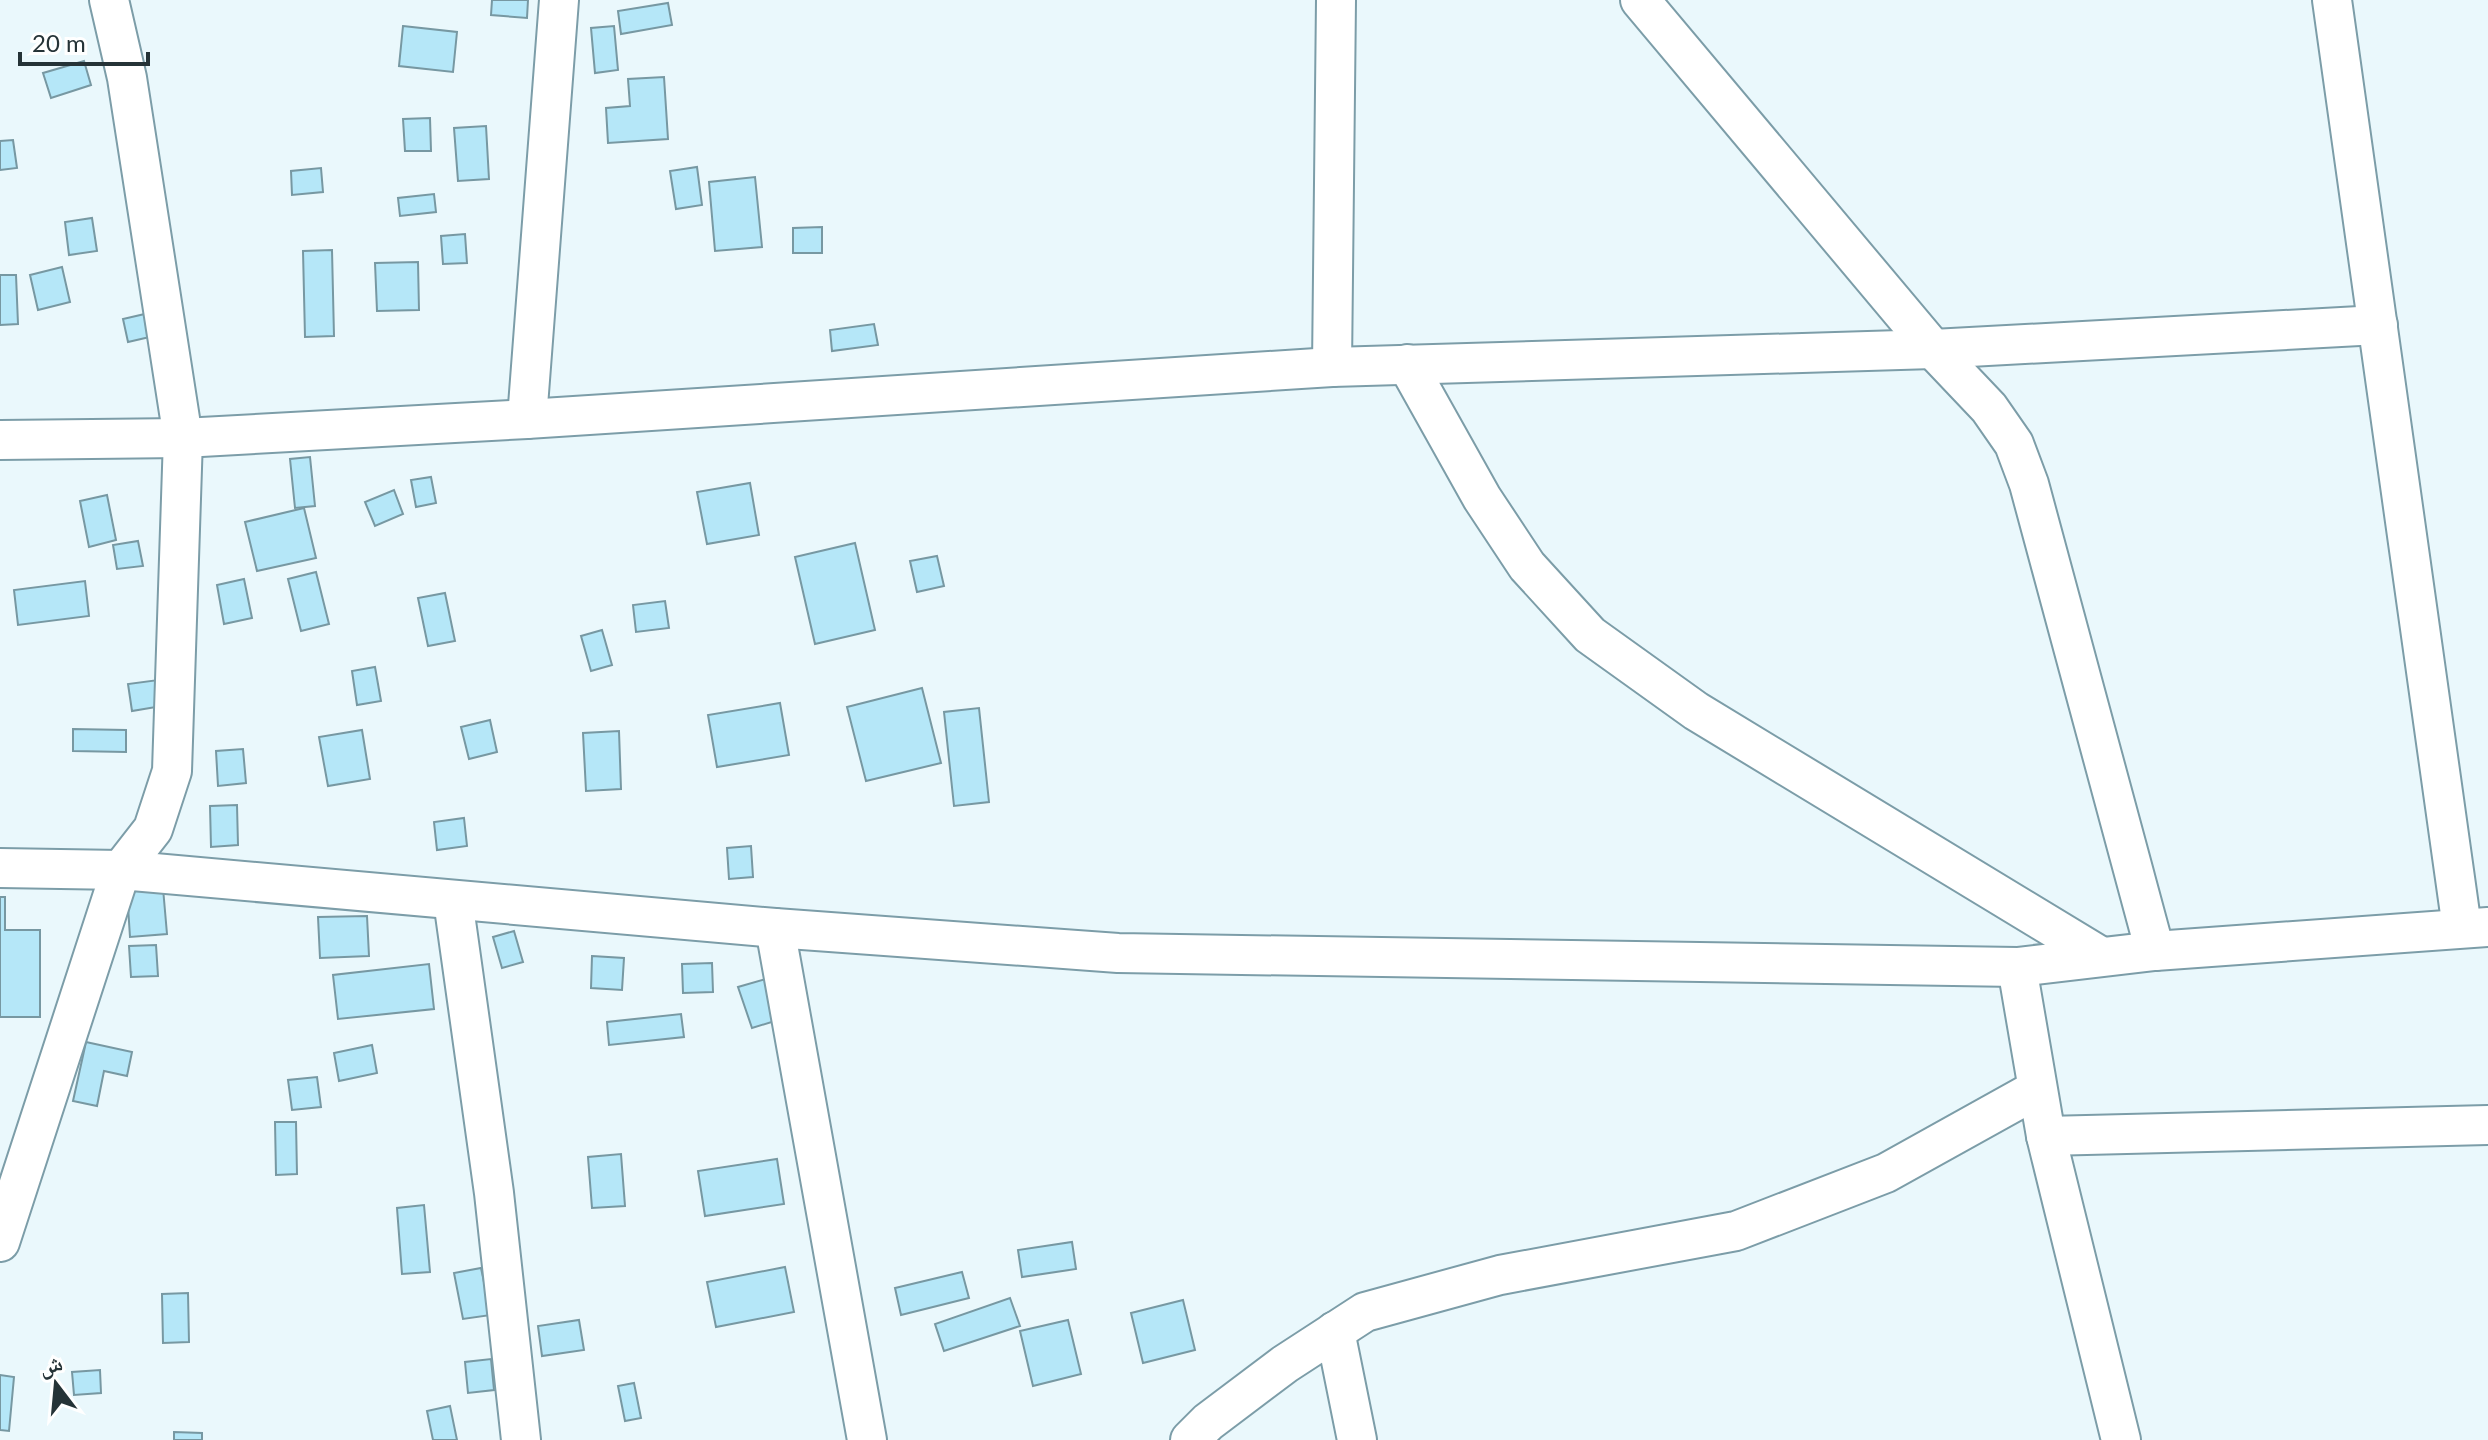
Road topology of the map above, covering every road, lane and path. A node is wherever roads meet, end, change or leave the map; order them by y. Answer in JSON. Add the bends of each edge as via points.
{"nodes":[{"id":1,"x":109,"y":0,"type":"edge"},
{"id":2,"x":559,"y":0,"type":"edge"},
{"id":3,"x":1336,"y":0,"type":"edge"},
{"id":4,"x":1640,"y":0,"type":"edge"},
{"id":5,"x":2332,"y":0,"type":"edge"},
{"id":6,"x":2378,"y":325,"type":"junction"},
{"id":7,"x":1933,"y":349,"type":"junction"},
{"id":8,"x":1407,"y":364,"type":"junction"},
{"id":9,"x":1332,"y":367,"type":"junction"},
{"id":10,"x":527,"y":419,"type":"junction"},
{"id":11,"x":183,"y":438,"type":"junction"},
{"id":12,"x":0,"y":440,"type":"edge"},
{"id":13,"x":0,"y":868,"type":"edge"},
{"id":14,"x":121,"y":870,"type":"junction"},
{"id":15,"x":453,"y":900,"type":"junction"},
{"id":16,"x":2475,"y":927,"type":"edge"},
{"id":17,"x":775,"y":928,"type":"junction"},
{"id":18,"x":2155,"y":951,"type":"junction"},
{"id":19,"x":2100,"y":956,"type":"junction"},
{"id":20,"x":2017,"y":967,"type":"junction"},
{"id":21,"x":2037,"y":1089,"type":"junction"},
{"id":22,"x":2488,"y":1125,"type":"edge"},
{"id":23,"x":2046,"y":1136,"type":"junction"},
{"id":24,"x":1,"y":1236,"type":"edge"},
{"id":25,"x":1335,"y":1331,"type":"junction"},
{"id":26,"x":521,"y":1440,"type":"edge"},
{"id":27,"x":867,"y":1440,"type":"edge"},
{"id":28,"x":1190,"y":1440,"type":"edge"},
{"id":29,"x":1357,"y":1440,"type":"edge"},
{"id":30,"x":2121,"y":1440,"type":"edge"}],
"edges":[{"from":1,"to":11,"type":"street","via":[[127,78]]},
{"from":2,"to":10,"type":"street"},
{"from":3,"to":9,"type":"street"},
{"from":4,"to":7,"type":"street"},
{"from":5,"to":6,"type":"street"},
{"from":6,"to":7,"type":"street"},
{"from":6,"to":16,"type":"street"},
{"from":7,"to":8,"type":"street"},
{"from":7,"to":18,"type":"street","via":[[1989,408],[2014,444],[2029,484]]},
{"from":8,"to":9,"type":"street"},
{"from":8,"to":19,"type":"street","via":[[1527,566],[1590,635],[1696,711]]},
{"from":9,"to":10,"type":"street"},
{"from":10,"to":11,"type":"street"},
{"from":11,"to":12,"type":"street"},
{"from":11,"to":14,"type":"street","via":[[172,771],[153,829]]},
{"from":13,"to":14,"type":"street"},
{"from":14,"to":15,"type":"street"},
{"from":14,"to":24,"type":"street"},
{"from":15,"to":17,"type":"street"},
{"from":15,"to":26,"type":"street","via":[[494,1193]]},
{"from":16,"to":18,"type":"street"},
{"from":17,"to":20,"type":"street","via":[[1118,953]]},
{"from":17,"to":27,"type":"street"},
{"from":18,"to":19,"type":"street"},
{"from":19,"to":20,"type":"street"},
{"from":20,"to":21,"type":"street"},
{"from":21,"to":23,"type":"street"},
{"from":21,"to":25,"type":"street","via":[[1886,1173],[1736,1231],[1500,1275],[1365,1312]]},
{"from":22,"to":23,"type":"street"},
{"from":23,"to":30,"type":"street"},
{"from":25,"to":28,"type":"street"},
{"from":25,"to":29,"type":"street"}]}
